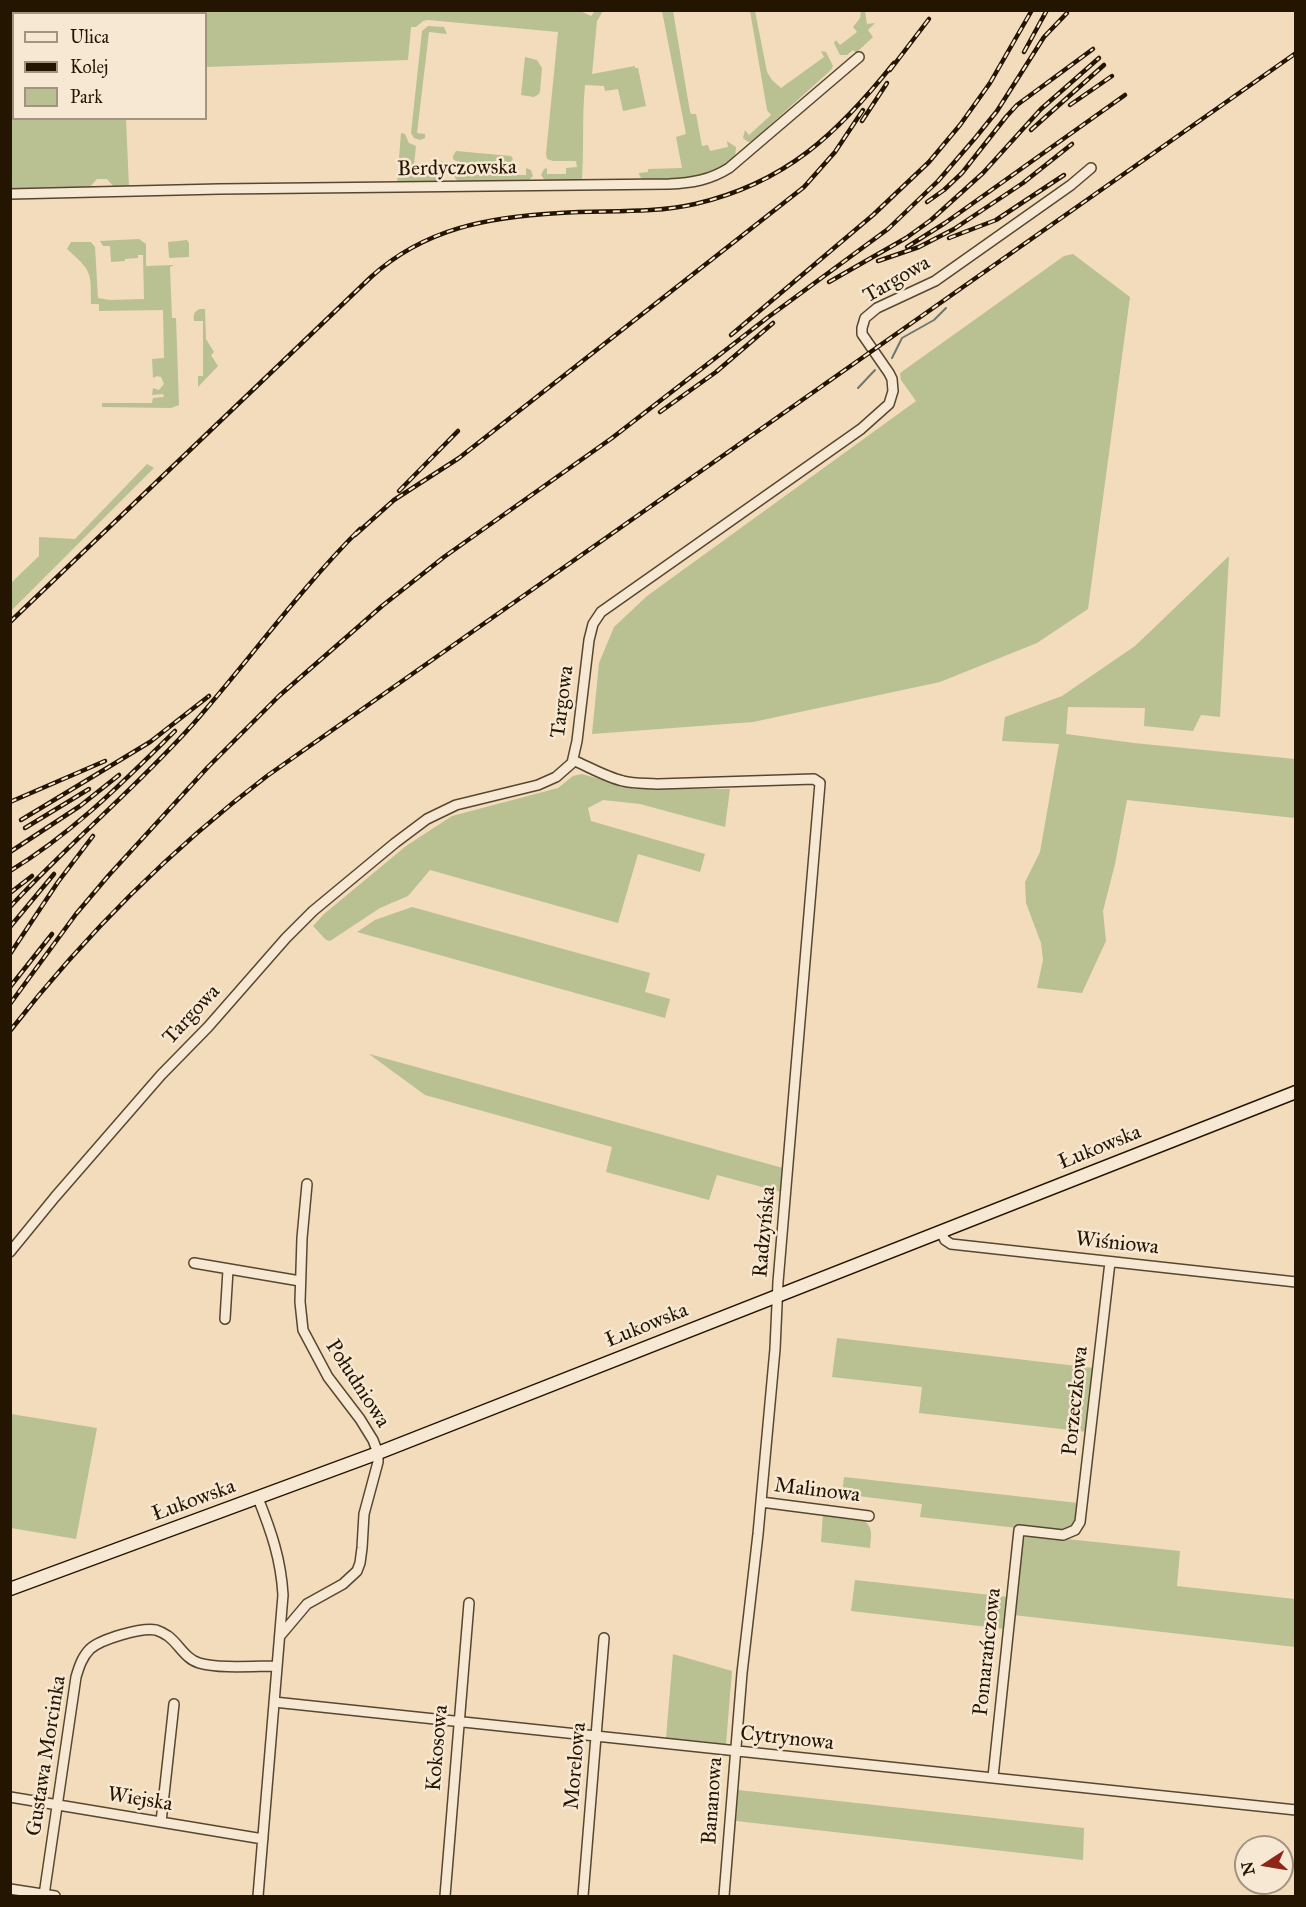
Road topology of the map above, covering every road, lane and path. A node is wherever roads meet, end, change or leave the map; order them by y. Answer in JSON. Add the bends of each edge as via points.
{"nodes":[{"id":1,"x":859,"y":57,"type":"dead end"},
{"id":2,"x":1091,"y":168,"type":"dead end"},
{"id":3,"x":10,"y":194,"type":"edge"},
{"id":4,"x":573,"y":760,"type":"junction"},
{"id":5,"x":1296,"y":1092,"type":"edge"},
{"id":6,"x":307,"y":1184,"type":"dead end"},
{"id":7,"x":941,"y":1232,"type":"junction"},
{"id":8,"x":10,"y":1252,"type":"edge"},
{"id":9,"x":1110,"y":1262,"type":"junction"},
{"id":10,"x":194,"y":1263,"type":"dead end"},
{"id":11,"x":228,"y":1270,"type":"junction"},
{"id":12,"x":300,"y":1281,"type":"junction"},
{"id":13,"x":1296,"y":1282,"type":"edge"},
{"id":14,"x":778,"y":1295,"type":"junction"},
{"id":15,"x":225,"y":1319,"type":"dead end"},
{"id":16,"x":378,"y":1453,"type":"junction"},
{"id":17,"x":258,"y":1498,"type":"junction"},
{"id":18,"x":761,"y":1502,"type":"junction"},
{"id":19,"x":869,"y":1516,"type":"dead end"},
{"id":20,"x":1019,"y":1530,"type":"joint"},
{"id":21,"x":10,"y":1589,"type":"edge"},
{"id":22,"x":469,"y":1603,"type":"dead end"},
{"id":23,"x":280,"y":1636,"type":"junction"},
{"id":24,"x":604,"y":1638,"type":"dead end"},
{"id":25,"x":277,"y":1666,"type":"junction"},
{"id":26,"x":742,"y":1673,"type":"joint"},
{"id":27,"x":274,"y":1702,"type":"junction"},
{"id":28,"x":174,"y":1704,"type":"dead end"},
{"id":29,"x":458,"y":1723,"type":"junction"},
{"id":30,"x":596,"y":1738,"type":"junction"},
{"id":31,"x":735,"y":1752,"type":"junction"},
{"id":32,"x":993,"y":1777,"type":"junction"},
{"id":33,"x":10,"y":1797,"type":"edge"},
{"id":34,"x":58,"y":1805,"type":"junction"},
{"id":35,"x":1296,"y":1810,"type":"edge"},
{"id":36,"x":161,"y":1822,"type":"junction"},
{"id":37,"x":263,"y":1839,"type":"junction"},
{"id":38,"x":10,"y":1889,"type":"edge"},
{"id":39,"x":44,"y":1895,"type":"junction"},
{"id":40,"x":55,"y":1896,"type":"edge"},
{"id":41,"x":258,"y":1896,"type":"edge"},
{"id":42,"x":445,"y":1896,"type":"edge"},
{"id":43,"x":583,"y":1896,"type":"edge"},
{"id":44,"x":724,"y":1896,"type":"edge"}],
"edges":[{"from":1,"to":3,"type":"street","name":"Berdyczowska","via":[[729,168],[700,182]]},
{"from":2,"to":4,"type":"street","name":"Targowa","via":[[935,281],[868,315],[862,334],[892,379],[889,404],[861,429],[601,612],[589,640]]},
{"from":4,"to":8,"type":"street","name":"Targowa","via":[[564,772],[538,785],[456,805],[427,819],[313,911],[160,1075]]},
{"from":4,"to":14,"type":"street","name":"Radzyńska","via":[[625,781],[658,784],[814,779],[820,783]]},
{"from":5,"to":7,"type":"main road","name":"Łukowska"},
{"from":6,"to":12,"type":"street","name":"Południowa"},
{"from":7,"to":9,"type":"street","name":"Wiśniowa","via":[[951,1244]]},
{"from":7,"to":14,"type":"main road","name":"Łukowska"},
{"from":9,"to":13,"type":"street","name":"Wiśniowa"},
{"from":9,"to":20,"type":"street","name":"Porzeczkowa","via":[[1080,1522],[1075,1530],[1063,1535]]},
{"from":10,"to":11,"type":"street"},
{"from":11,"to":12,"type":"street"},
{"from":11,"to":15,"type":"street"},
{"from":12,"to":16,"type":"street","name":"Południowa","via":[[300,1314],[306,1338]]},
{"from":14,"to":16,"type":"main road","name":"Łukowska"},
{"from":14,"to":18,"type":"street","name":"Radzyńska"},
{"from":16,"to":17,"type":"main road","name":"Łukowska"},
{"from":16,"to":23,"type":"street","name":"Południowa","via":[[377,1471],[364,1514],[357,1571],[343,1584],[307,1604]]},
{"from":17,"to":21,"type":"main road","name":"Łukowska"},
{"from":17,"to":23,"type":"street","via":[[280,1560],[284,1595]]},
{"from":18,"to":19,"type":"street","name":"Malinowa"},
{"from":18,"to":26,"type":"street","name":"Radzyńska"},
{"from":20,"to":32,"type":"street","name":"Pomarańczowa"},
{"from":22,"to":29,"type":"street","name":"Kokosowa"},
{"from":23,"to":25,"type":"street"},
{"from":24,"to":30,"type":"street","name":"Morelowa"},
{"from":25,"to":27,"type":"street"},
{"from":25,"to":34,"type":"street","name":"Gustawa Morcinka","via":[[197,1663],[156,1630],[105,1640],[91,1648],[81,1660],[76,1677]]},
{"from":26,"to":31,"type":"street","name":"Bananowa"},
{"from":27,"to":29,"type":"street","name":"Cytrynowa"},
{"from":27,"to":37,"type":"street"},
{"from":28,"to":36,"type":"street"},
{"from":29,"to":30,"type":"street","name":"Cytrynowa"},
{"from":29,"to":42,"type":"street","name":"Kokosowa"},
{"from":30,"to":31,"type":"street","name":"Cytrynowa"},
{"from":30,"to":43,"type":"street","name":"Morelowa"},
{"from":31,"to":32,"type":"street","name":"Cytrynowa"},
{"from":31,"to":44,"type":"street","name":"Bananowa"},
{"from":32,"to":35,"type":"street","name":"Cytrynowa"},
{"from":33,"to":34,"type":"street","name":"Wiejska"},
{"from":34,"to":36,"type":"street","name":"Wiejska"},
{"from":34,"to":39,"type":"street","name":"Gustawa Morcinka"},
{"from":36,"to":37,"type":"street","name":"Wiejska"},
{"from":37,"to":41,"type":"street"},
{"from":38,"to":39,"type":"street"},
{"from":39,"to":40,"type":"street"}]}
